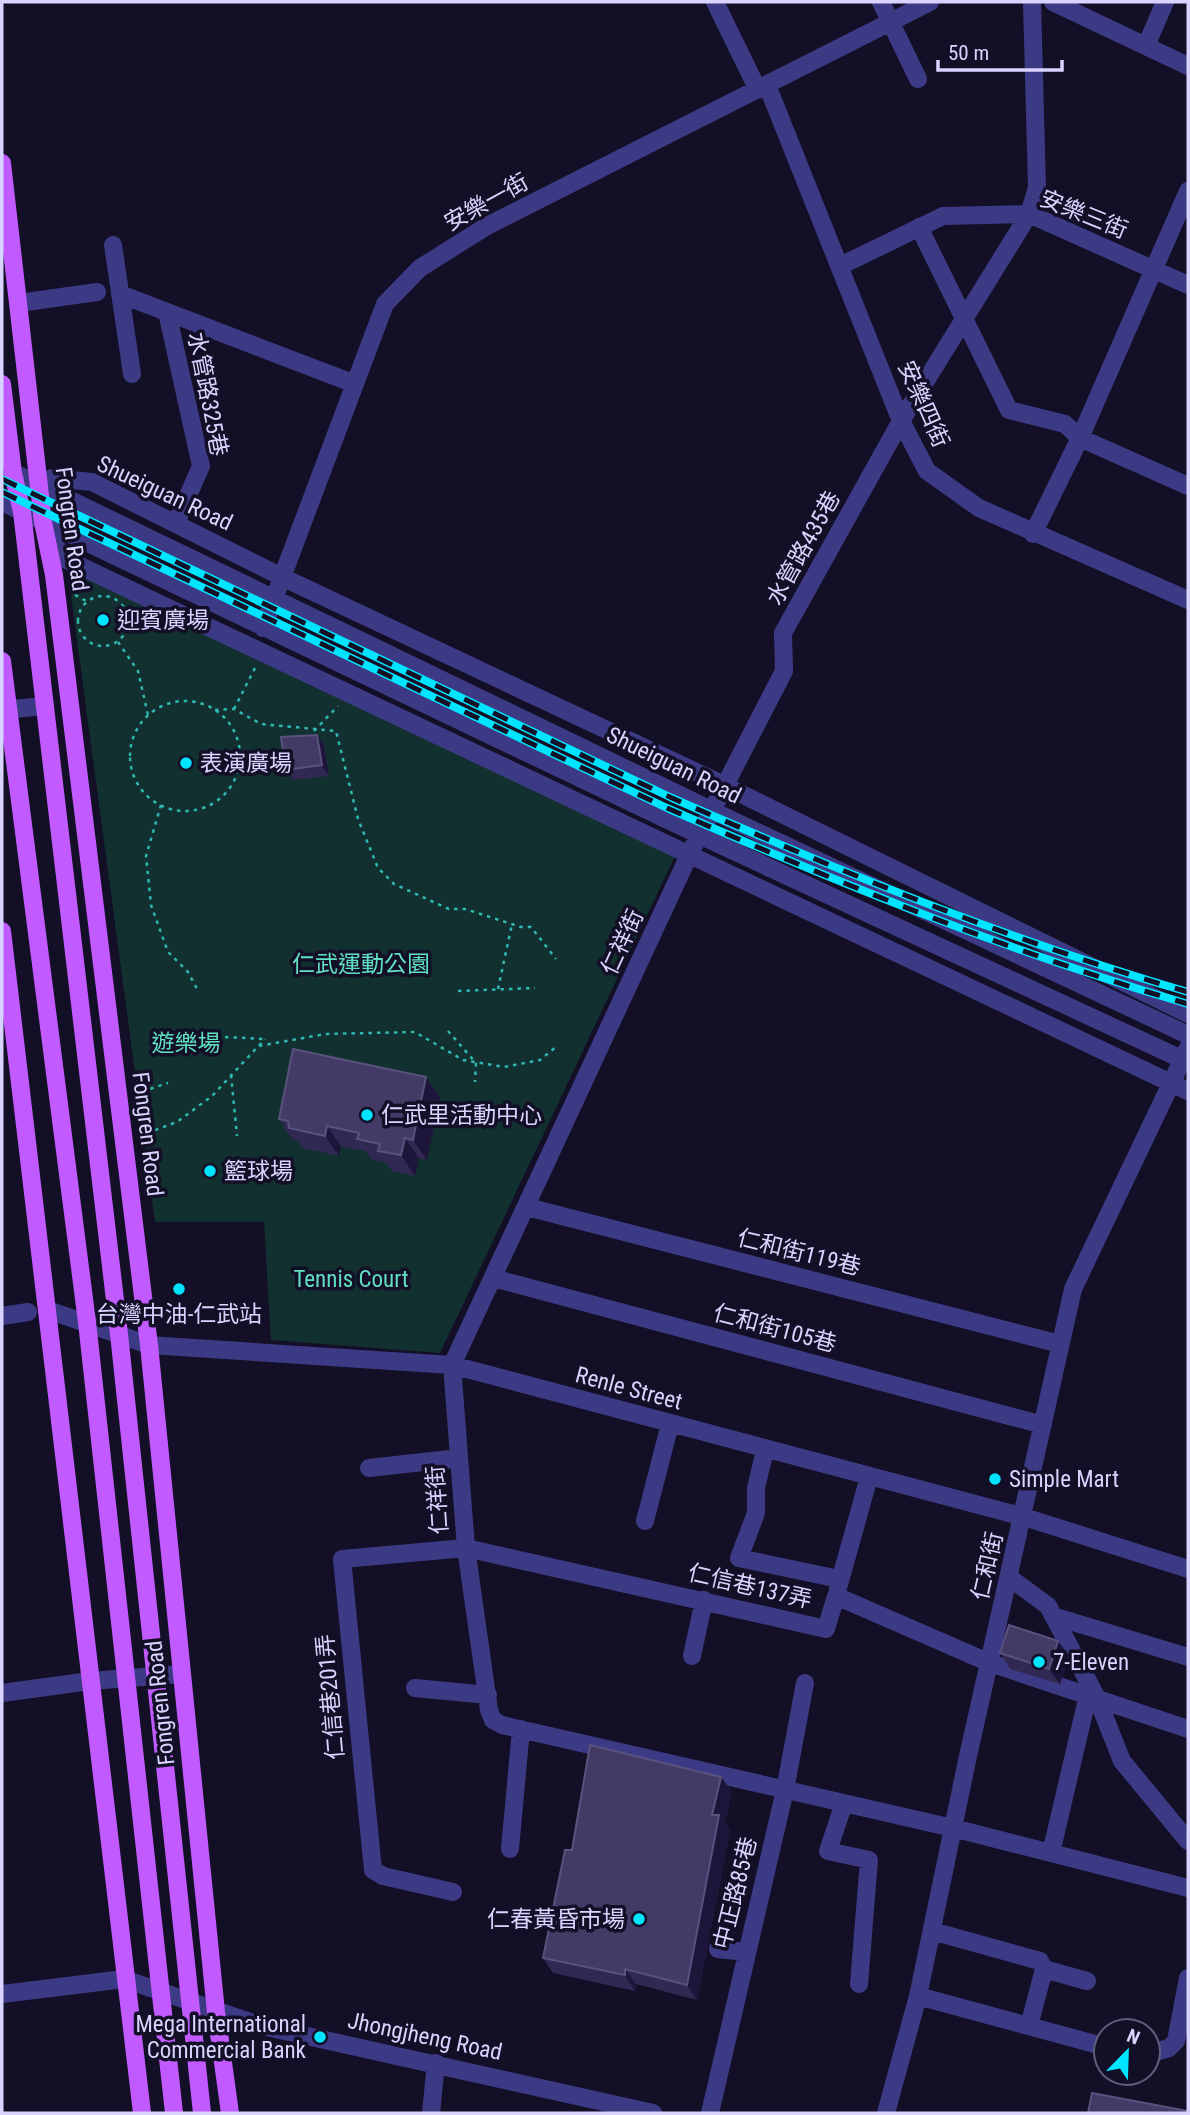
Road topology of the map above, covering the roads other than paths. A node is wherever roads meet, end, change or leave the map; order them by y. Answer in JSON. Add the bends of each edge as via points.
{"nodes":[{"id":1,"x":715,"y":2,"type":"edge"},
{"id":2,"x":881,"y":2,"type":"edge"},
{"id":3,"x":930,"y":2,"type":"edge"},
{"id":4,"x":1032,"y":2,"type":"edge"},
{"id":5,"x":1053,"y":2,"type":"edge"},
{"id":6,"x":1165,"y":2,"type":"edge"},
{"id":7,"x":891,"y":20,"type":"junction"},
{"id":8,"x":1146,"y":46,"type":"junction"},
{"id":9,"x":1188,"y":66,"type":"edge"},
{"id":10,"x":918,"y":79,"type":"dead end"},
{"id":11,"x":762,"y":88,"type":"junction"},
{"id":12,"x":2,"y":163,"type":"edge"},
{"id":13,"x":1188,"y":191,"type":"edge"},
{"id":14,"x":1029,"y":214,"type":"junction"},
{"id":15,"x":919,"y":228,"type":"junction"},
{"id":16,"x":113,"y":245,"type":"dead end"},
{"id":17,"x":840,"y":266,"type":"junction"},
{"id":18,"x":1155,"y":270,"type":"junction"},
{"id":19,"x":1188,"y":285,"type":"edge"},
{"id":20,"x":97,"y":292,"type":"dead end"},
{"id":21,"x":120,"y":294,"type":"junction"},
{"id":22,"x":19,"y":303,"type":"junction"},
{"id":23,"x":167,"y":312,"type":"junction"},
{"id":24,"x":963,"y":320,"type":"junction"},
{"id":25,"x":132,"y":374,"type":"dead end"},
{"id":26,"x":2,"y":384,"type":"edge"},
{"id":27,"x":355,"y":384,"type":"junction"},
{"id":28,"x":901,"y":421,"type":"junction"},
{"id":29,"x":1080,"y":438,"type":"junction"},
{"id":30,"x":7,"y":470,"type":"edge"},
{"id":31,"x":1188,"y":486,"type":"edge"},
{"id":32,"x":39,"y":488,"type":"junction"},
{"id":33,"x":2,"y":502,"type":"edge"},
{"id":34,"x":22,"y":512,"type":"junction"},
{"id":35,"x":43,"y":522,"type":"junction"},
{"id":36,"x":176,"y":523,"type":"junction"},
{"id":37,"x":1033,"y":534,"type":"junction"},
{"id":38,"x":284,"y":578,"type":"junction"},
{"id":39,"x":275,"y":600,"type":"junction"},
{"id":40,"x":1188,"y":600,"type":"edge"},
{"id":41,"x":263,"y":628,"type":"junction"},
{"id":42,"x":2,"y":661,"type":"edge"},
{"id":43,"x":45,"y":706,"type":"junction"},
{"id":44,"x":5,"y":710,"type":"edge"},
{"id":45,"x":723,"y":785,"type":"junction"},
{"id":46,"x":710,"y":810,"type":"junction"},
{"id":47,"x":699,"y":835,"type":"junction"},
{"id":48,"x":690,"y":853,"type":"junction"},
{"id":49,"x":2,"y":931,"type":"edge"},
{"id":50,"x":1188,"y":1014,"type":"edge"},
{"id":51,"x":1188,"y":1035,"type":"edge"},
{"id":52,"x":9,"y":1044,"type":"edge"},
{"id":53,"x":1186,"y":1057,"type":"edge"},
{"id":54,"x":1171,"y":1083,"type":"junction"},
{"id":55,"x":1188,"y":1091,"type":"edge"},
{"id":56,"x":527,"y":1208,"type":"junction"},
{"id":57,"x":493,"y":1279,"type":"junction"},
{"id":58,"x":48,"y":1310,"type":"junction"},
{"id":59,"x":28,"y":1312,"type":"dead end"},
{"id":60,"x":2,"y":1316,"type":"edge"},
{"id":61,"x":87,"y":1322,"type":"junction"},
{"id":62,"x":120,"y":1334,"type":"junction"},
{"id":63,"x":1060,"y":1344,"type":"junction"},
{"id":64,"x":149,"y":1345,"type":"junction"},
{"id":65,"x":452,"y":1365,"type":"junction"},
{"id":66,"x":670,"y":1424,"type":"junction"},
{"id":67,"x":1044,"y":1425,"type":"junction"},
{"id":68,"x":765,"y":1450,"type":"junction"},
{"id":69,"x":459,"y":1458,"type":"junction"},
{"id":70,"x":369,"y":1468,"type":"dead end"},
{"id":71,"x":870,"y":1477,"type":"junction"},
{"id":72,"x":1024,"y":1517,"type":"junction"},
{"id":73,"x":645,"y":1521,"type":"dead end"},
{"id":74,"x":466,"y":1548,"type":"junction"},
{"id":75,"x":1188,"y":1569,"type":"edge"},
{"id":76,"x":1010,"y":1578,"type":"junction"},
{"id":77,"x":838,"y":1587,"type":"junction"},
{"id":78,"x":704,"y":1600,"type":"junction"},
{"id":79,"x":1053,"y":1616,"type":"junction"},
{"id":80,"x":692,"y":1656,"type":"dead end"},
{"id":81,"x":1188,"y":1657,"type":"edge"},
{"id":82,"x":990,"y":1663,"type":"junction"},
{"id":83,"x":182,"y":1674,"type":"junction"},
{"id":84,"x":155,"y":1676,"type":"junction"},
{"id":85,"x":125,"y":1679,"type":"junction"},
{"id":86,"x":90,"y":1681,"type":"junction"},
{"id":87,"x":805,"y":1683,"type":"dead end"},
{"id":88,"x":415,"y":1688,"type":"dead end"},
{"id":89,"x":2,"y":1693,"type":"edge"},
{"id":90,"x":488,"y":1695,"type":"junction"},
{"id":91,"x":1092,"y":1697,"type":"junction"},
{"id":92,"x":1188,"y":1729,"type":"edge"},
{"id":93,"x":521,"y":1730,"type":"junction"},
{"id":94,"x":785,"y":1790,"type":"junction"},
{"id":95,"x":844,"y":1803,"type":"junction"},
{"id":96,"x":953,"y":1828,"type":"junction"},
{"id":97,"x":1188,"y":1841,"type":"edge"},
{"id":98,"x":510,"y":1849,"type":"dead end"},
{"id":99,"x":1051,"y":1853,"type":"junction"},
{"id":100,"x":1188,"y":1888,"type":"edge"},
{"id":101,"x":453,"y":1892,"type":"dead end"},
{"id":102,"x":932,"y":1931,"type":"junction"},
{"id":103,"x":718,"y":1949,"type":"dead end"},
{"id":104,"x":746,"y":1952,"type":"junction"},
{"id":105,"x":1044,"y":1969,"type":"junction"},
{"id":106,"x":1188,"y":1978,"type":"edge"},
{"id":107,"x":124,"y":1979,"type":"junction"},
{"id":108,"x":1087,"y":1980,"type":"dead end"},
{"id":109,"x":859,"y":1984,"type":"dead end"},
{"id":110,"x":159,"y":1991,"type":"junction"},
{"id":111,"x":2,"y":1994,"type":"edge"},
{"id":112,"x":918,"y":1996,"type":"junction"},
{"id":113,"x":188,"y":2001,"type":"junction"},
{"id":114,"x":216,"y":2012,"type":"junction"},
{"id":115,"x":1030,"y":2026,"type":"junction"},
{"id":116,"x":1092,"y":2043,"type":"edge"},
{"id":117,"x":1162,"y":2050,"type":"edge"},
{"id":118,"x":436,"y":2063,"type":"junction"},
{"id":119,"x":643,"y":2112,"type":"edge"},
{"id":120,"x":142,"y":2113,"type":"edge"},
{"id":121,"x":174,"y":2113,"type":"edge"},
{"id":122,"x":202,"y":2113,"type":"edge"},
{"id":123,"x":230,"y":2113,"type":"edge"},
{"id":124,"x":431,"y":2113,"type":"edge"},
{"id":125,"x":710,"y":2113,"type":"edge"},
{"id":126,"x":886,"y":2113,"type":"edge"}],
"edges":[{"from":1,"to":11,"type":"street","name":"安樂四街"},
{"from":2,"to":7,"type":"street"},
{"from":3,"to":7,"type":"street","name":"安樂一街"},
{"from":4,"to":14,"type":"street","name":"水管路435巷","via":[[1037,188]]},
{"from":5,"to":8,"type":"street"},
{"from":6,"to":8,"type":"street"},
{"from":7,"to":10,"type":"street"},
{"from":7,"to":11,"type":"street","name":"安樂一街"},
{"from":8,"to":9,"type":"street"},
{"from":11,"to":17,"type":"street","name":"安樂四街"},
{"from":11,"to":27,"type":"street","name":"安樂一街","via":[[487,226],[420,268],[385,304]]},
{"from":12,"to":22,"type":"main road","name":"Fongren Road"},
{"from":13,"to":18,"type":"street"},
{"from":14,"to":15,"type":"street","name":"安樂三街","via":[[943,216]]},
{"from":14,"to":18,"type":"street","name":"安樂三街"},
{"from":14,"to":24,"type":"street","name":"水管路435巷"},
{"from":15,"to":17,"type":"street","name":"安樂三街"},
{"from":15,"to":24,"type":"street"},
{"from":16,"to":21,"type":"street"},
{"from":17,"to":28,"type":"street","name":"安樂四街"},
{"from":18,"to":19,"type":"street","name":"安樂三街"},
{"from":18,"to":29,"type":"street"},
{"from":20,"to":22,"type":"street"},
{"from":21,"to":23,"type":"street","name":"水管路325巷"},
{"from":21,"to":25,"type":"street"},
{"from":22,"to":32,"type":"main road","name":"Fongren Road"},
{"from":23,"to":27,"type":"street","name":"水管路325巷"},
{"from":23,"to":36,"type":"street","name":"水管路325巷","via":[[201,466]]},
{"from":24,"to":28,"type":"street","name":"水管路435巷"},
{"from":24,"to":29,"type":"street","via":[[1009,410],[1065,424]]},
{"from":26,"to":30,"type":"main road","name":"Fongren Road"},
{"from":27,"to":38,"type":"street","name":"安樂一街"},
{"from":28,"to":37,"type":"street","name":"安樂四街","via":[[928,471],[979,508]]},
{"from":28,"to":45,"type":"street","name":"水管路435巷","via":[[783,633],[784,671]]},
{"from":29,"to":31,"type":"street"},
{"from":29,"to":37,"type":"street"},
{"from":30,"to":32,"type":"street"},
{"from":30,"to":34,"type":"main road","name":"Fongren Road"},
{"from":32,"to":35,"type":"main road","name":"Fongren Road"},
{"from":32,"to":36,"type":"street","name":"Shueiguan Road","via":[[52,478],[92,482]]},
{"from":32,"to":39,"type":"street","name":"Shueiguan Road"},
{"from":33,"to":34,"type":"street"},
{"from":34,"to":35,"type":"street"},
{"from":34,"to":43,"type":"main road","name":"Fongren Road"},
{"from":35,"to":41,"type":"street"},
{"from":35,"to":48,"type":"street","via":[[63,558]]},
{"from":35,"to":64,"type":"main road","name":"Fongren Road","via":[[54,575]]},
{"from":36,"to":38,"type":"street","name":"Shueiguan Road"},
{"from":37,"to":40,"type":"street","name":"安樂四街"},
{"from":38,"to":39,"type":"street","name":"安樂一街"},
{"from":38,"to":45,"type":"street","name":"Shueiguan Road"},
{"from":39,"to":41,"type":"street","name":"安樂一街"},
{"from":39,"to":46,"type":"street","name":"Shueiguan Road"},
{"from":41,"to":47,"type":"street"},
{"from":42,"to":44,"type":"main road","name":"Fongren Road"},
{"from":43,"to":44,"type":"street"},
{"from":43,"to":62,"type":"main road","name":"Fongren Road"},
{"from":44,"to":61,"type":"main road","name":"Fongren Road"},
{"from":45,"to":46,"type":"street","name":"水管路435巷"},
{"from":45,"to":50,"type":"street","name":"Shueiguan Road"},
{"from":46,"to":47,"type":"street","name":"水管路435巷"},
{"from":46,"to":51,"type":"street","name":"Shueiguan Road"},
{"from":47,"to":48,"type":"street","name":"水管路435巷"},
{"from":47,"to":53,"type":"street"},
{"from":48,"to":54,"type":"street"},
{"from":48,"to":56,"type":"street","name":"仁祥街"},
{"from":49,"to":52,"type":"main road"},
{"from":52,"to":58,"type":"main road"},
{"from":53,"to":54,"type":"street","name":"仁和街"},
{"from":54,"to":55,"type":"street"},
{"from":54,"to":63,"type":"street","name":"仁和街","via":[[1077,1276]]},
{"from":56,"to":57,"type":"street","name":"仁祥街"},
{"from":56,"to":63,"type":"street","name":"仁和街119巷"},
{"from":57,"to":65,"type":"street","name":"仁祥街"},
{"from":57,"to":67,"type":"street","name":"仁和街105巷"},
{"from":58,"to":61,"type":"street","name":"Renle Street"},
{"from":58,"to":86,"type":"main road"},
{"from":59,"to":60,"type":"street"},
{"from":61,"to":62,"type":"street","name":"Renle Street"},
{"from":61,"to":85,"type":"main road","name":"Fongren Road"},
{"from":62,"to":64,"type":"street","name":"Renle Street"},
{"from":62,"to":84,"type":"main road","name":"Fongren Road"},
{"from":63,"to":67,"type":"street","name":"仁和街"},
{"from":64,"to":65,"type":"street","name":"Renle Street"},
{"from":64,"to":83,"type":"main road","name":"Fongren Road"},
{"from":65,"to":66,"type":"street","name":"Renle Street"},
{"from":65,"to":69,"type":"street","name":"仁祥街"},
{"from":66,"to":68,"type":"street","name":"Renle Street"},
{"from":66,"to":73,"type":"street"},
{"from":67,"to":72,"type":"street","name":"仁和街"},
{"from":68,"to":71,"type":"street","name":"Renle Street"},
{"from":68,"to":77,"type":"street","via":[[756,1488],[756,1513],[739,1559]]},
{"from":69,"to":70,"type":"street"},
{"from":69,"to":74,"type":"street","name":"仁祥街"},
{"from":71,"to":72,"type":"street","name":"Renle Street"},
{"from":71,"to":77,"type":"street"},
{"from":72,"to":75,"type":"street","name":"Renle Street"},
{"from":72,"to":76,"type":"street","name":"仁和街"},
{"from":74,"to":78,"type":"street","name":"仁信巷137弄"},
{"from":74,"to":90,"type":"street","name":"仁祥街"},
{"from":74,"to":101,"type":"street","name":"仁信巷201弄","via":[[342,1559],[373,1870]]},
{"from":76,"to":79,"type":"street","via":[[1048,1606]]},
{"from":76,"to":82,"type":"street","name":"仁和街"},
{"from":77,"to":78,"type":"street","name":"仁信巷137弄","via":[[826,1629]]},
{"from":77,"to":82,"type":"street","name":"仁信巷137弄"},
{"from":78,"to":80,"type":"street"},
{"from":79,"to":81,"type":"street"},
{"from":79,"to":91,"type":"street"},
{"from":82,"to":91,"type":"street","name":"仁信巷137弄"},
{"from":82,"to":96,"type":"street","name":"仁和街"},
{"from":83,"to":84,"type":"street"},
{"from":83,"to":114,"type":"main road","name":"Fongren Road"},
{"from":84,"to":85,"type":"street"},
{"from":84,"to":113,"type":"main road","name":"Fongren Road"},
{"from":85,"to":86,"type":"street"},
{"from":85,"to":110,"type":"main road","name":"Fongren Road"},
{"from":86,"to":89,"type":"street"},
{"from":86,"to":107,"type":"main road"},
{"from":87,"to":94,"type":"street","name":"中正路85巷"},
{"from":88,"to":90,"type":"street"},
{"from":90,"to":93,"type":"street","name":"仁祥街","via":[[493,1720]]},
{"from":91,"to":92,"type":"street","name":"仁信巷137弄"},
{"from":91,"to":97,"type":"street","via":[[1122,1761]]},
{"from":91,"to":99,"type":"street"},
{"from":93,"to":94,"type":"street","name":"仁祥街"},
{"from":93,"to":98,"type":"street"},
{"from":94,"to":95,"type":"street","name":"仁祥街"},
{"from":94,"to":104,"type":"street","name":"中正路85巷"},
{"from":95,"to":96,"type":"street","name":"仁祥街"},
{"from":95,"to":109,"type":"street","via":[[828,1852],[869,1860]]},
{"from":96,"to":99,"type":"street","name":"仁祥街"},
{"from":96,"to":102,"type":"street","name":"仁和街"},
{"from":99,"to":100,"type":"street","name":"仁祥街"},
{"from":102,"to":105,"type":"street","via":[[1035,1959]]},
{"from":102,"to":112,"type":"street","name":"仁和街"},
{"from":103,"to":104,"type":"street"},
{"from":104,"to":125,"type":"street","name":"中正路85巷"},
{"from":105,"to":108,"type":"street"},
{"from":105,"to":115,"type":"street"},
{"from":106,"to":117,"type":"street","via":[[1175,2041]]},
{"from":107,"to":110,"type":"street","name":"Jhongjheng Road"},
{"from":107,"to":111,"type":"street"},
{"from":107,"to":120,"type":"main road"},
{"from":110,"to":113,"type":"street","name":"Jhongjheng Road"},
{"from":110,"to":121,"type":"main road","name":"Fongren Road"},
{"from":112,"to":115,"type":"street"},
{"from":112,"to":126,"type":"street","name":"仁和街"},
{"from":113,"to":114,"type":"street","name":"Jhongjheng Road"},
{"from":113,"to":122,"type":"main road","name":"Fongren Road"},
{"from":114,"to":118,"type":"street","name":"Jhongjheng Road"},
{"from":114,"to":123,"type":"main road","name":"Fongren Road"},
{"from":115,"to":116,"type":"street"},
{"from":118,"to":119,"type":"street","name":"Jhongjheng Road"},
{"from":118,"to":124,"type":"street"}]}
